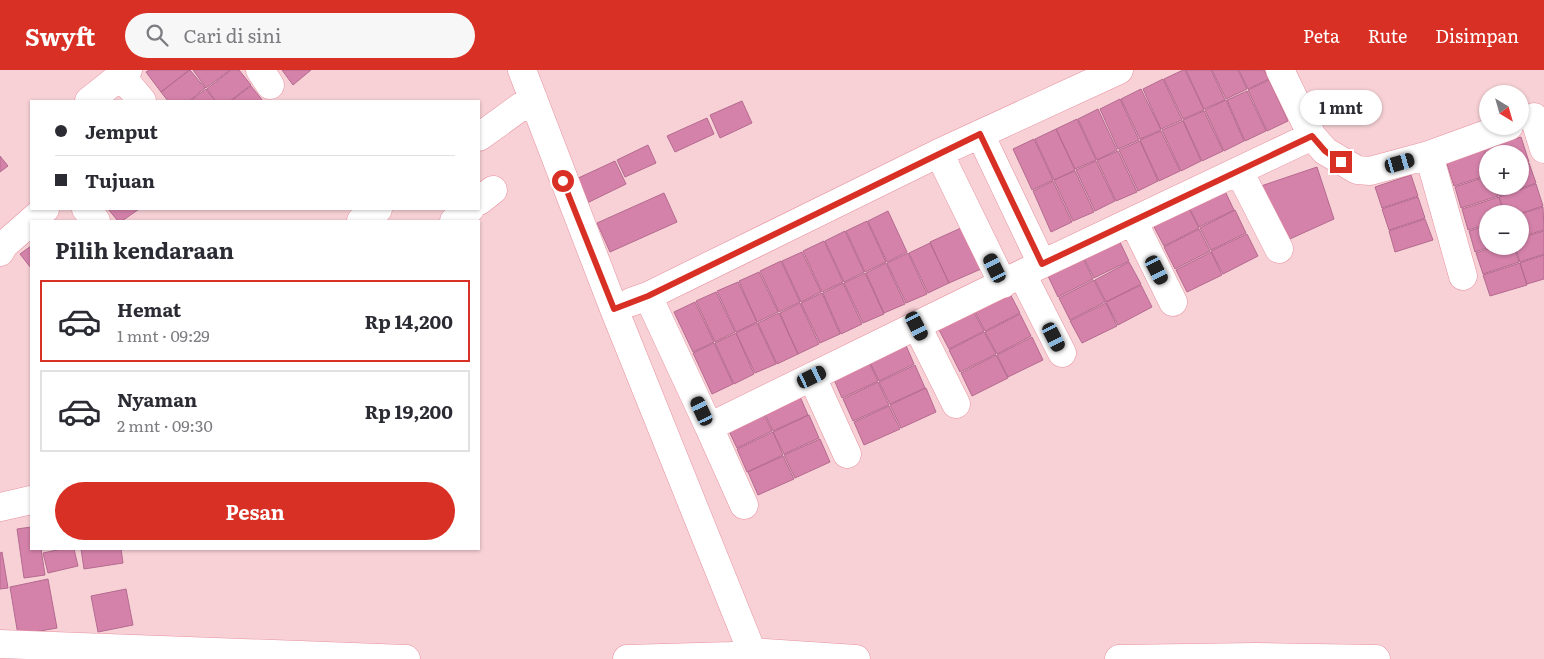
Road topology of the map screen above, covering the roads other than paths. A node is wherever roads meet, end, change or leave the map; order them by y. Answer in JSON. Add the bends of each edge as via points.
{"nodes":[{"id":1,"x":522,"y":70,"type":"edge"},
{"id":2,"x":1119,"y":70,"type":"edge"},
{"id":3,"x":1280,"y":70,"type":"edge"},
{"id":4,"x":125,"y":73,"type":"edge"},
{"id":5,"x":533,"y":98,"type":"junction"},
{"id":6,"x":90,"y":100,"type":"edge"},
{"id":7,"x":141,"y":100,"type":"edge"},
{"id":8,"x":1533,"y":118,"type":"edge"},
{"id":9,"x":980,"y":134,"type":"junction"},
{"id":10,"x":1484,"y":135,"type":"edge"},
{"id":11,"x":480,"y":136,"type":"edge"},
{"id":12,"x":1312,"y":136,"type":"junction"},
{"id":13,"x":1544,"y":149,"type":"edge"},
{"id":14,"x":939,"y":153,"type":"junction"},
{"id":15,"x":1429,"y":155,"type":"junction"},
{"id":16,"x":1239,"y":170,"type":"junction"},
{"id":17,"x":44,"y":210,"type":"edge"},
{"id":18,"x":87,"y":210,"type":"edge"},
{"id":19,"x":377,"y":210,"type":"edge"},
{"id":20,"x":469,"y":210,"type":"edge"},
{"id":21,"x":32,"y":220,"type":"edge"},
{"id":22,"x":95,"y":220,"type":"edge"},
{"id":23,"x":362,"y":220,"type":"edge"},
{"id":24,"x":455,"y":220,"type":"edge"},
{"id":25,"x":1133,"y":221,"type":"junction"},
{"id":26,"x":30,"y":222,"type":"edge"},
{"id":27,"x":1279,"y":249,"type":"dead end"},
{"id":28,"x":0,"y":252,"type":"edge"},
{"id":29,"x":1022,"y":274,"type":"junction"},
{"id":30,"x":1462,"y":276,"type":"dead end"},
{"id":31,"x":648,"y":296,"type":"junction"},
{"id":32,"x":1173,"y":302,"type":"dead end"},
{"id":33,"x":614,"y":309,"type":"junction"},
{"id":34,"x":917,"y":326,"type":"junction"},
{"id":35,"x":1062,"y":353,"type":"dead end"},
{"id":36,"x":812,"y":377,"type":"junction"},
{"id":37,"x":956,"y":404,"type":"dead end"},
{"id":38,"x":710,"y":427,"type":"junction"},
{"id":39,"x":847,"y":454,"type":"dead end"},
{"id":40,"x":30,"y":500,"type":"edge"},
{"id":41,"x":744,"y":505,"type":"dead end"},
{"id":42,"x":0,"y":507,"type":"edge"},
{"id":43,"x":0,"y":644,"type":"edge"},
{"id":44,"x":752,"y":652,"type":"junction"},
{"id":45,"x":406,"y":659,"type":"edge"},
{"id":46,"x":627,"y":659,"type":"edge"},
{"id":47,"x":856,"y":659,"type":"edge"},
{"id":48,"x":1119,"y":659,"type":"edge"},
{"id":49,"x":1376,"y":659,"type":"edge"}],
"edges":[{"from":1,"to":5,"type":"street"},
{"from":2,"to":9,"type":"street"},
{"from":3,"to":12,"type":"street"},
{"from":4,"to":6,"type":"street"},
{"from":4,"to":7,"type":"street"},
{"from":5,"to":11,"type":"street"},
{"from":5,"to":33,"type":"street"},
{"from":8,"to":13,"type":"street"},
{"from":9,"to":14,"type":"street"},
{"from":9,"to":29,"type":"street"},
{"from":10,"to":15,"type":"street"},
{"from":12,"to":15,"type":"street","via":[[1325,151],[1357,170],[1370,171]]},
{"from":12,"to":16,"type":"street"},
{"from":14,"to":29,"type":"street"},
{"from":14,"to":31,"type":"street"},
{"from":15,"to":30,"type":"street"},
{"from":16,"to":25,"type":"street"},
{"from":16,"to":27,"type":"street"},
{"from":17,"to":21,"type":"street"},
{"from":18,"to":22,"type":"street"},
{"from":19,"to":23,"type":"street"},
{"from":20,"to":24,"type":"street"},
{"from":25,"to":29,"type":"street"},
{"from":25,"to":32,"type":"street"},
{"from":26,"to":28,"type":"street"},
{"from":29,"to":34,"type":"street"},
{"from":29,"to":35,"type":"street"},
{"from":31,"to":33,"type":"street"},
{"from":31,"to":38,"type":"street"},
{"from":33,"to":44,"type":"street"},
{"from":34,"to":36,"type":"street"},
{"from":34,"to":37,"type":"street"},
{"from":36,"to":38,"type":"street"},
{"from":36,"to":39,"type":"street"},
{"from":38,"to":41,"type":"street"},
{"from":40,"to":42,"type":"street"},
{"from":43,"to":45,"type":"street"},
{"from":44,"to":46,"type":"street","via":[[732,656]]},
{"from":44,"to":47,"type":"street"},
{"from":48,"to":49,"type":"street"}]}
